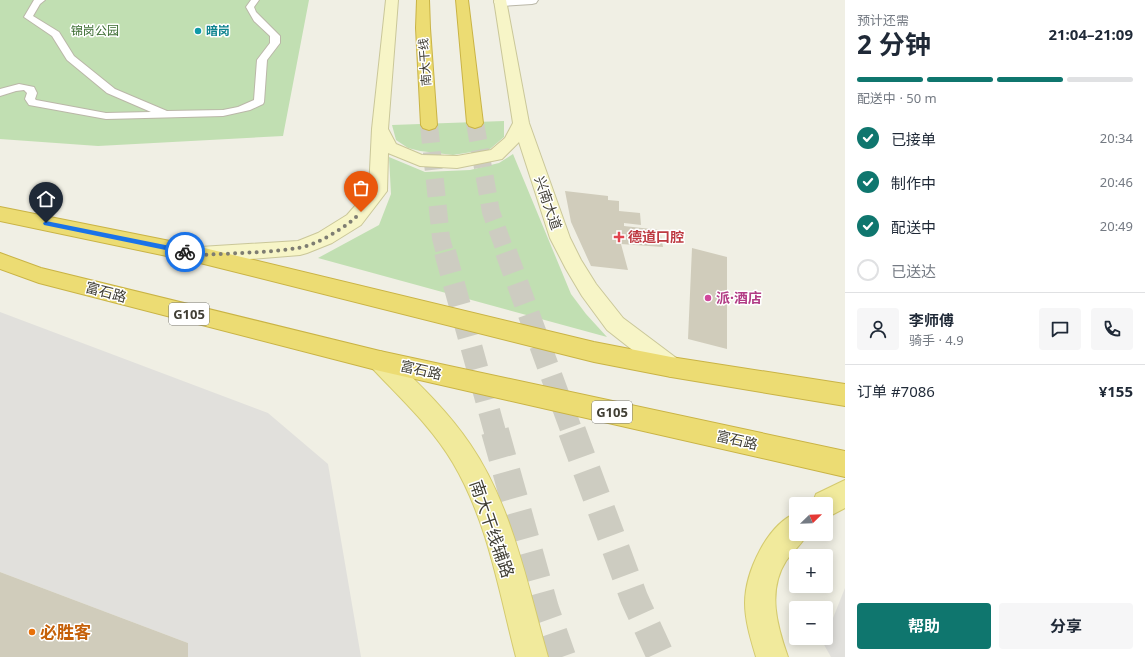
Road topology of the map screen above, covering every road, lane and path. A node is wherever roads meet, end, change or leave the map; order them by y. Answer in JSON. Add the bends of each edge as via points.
{"nodes":[{"id":1,"x":41,"y":0,"type":"edge"},
{"id":2,"x":255,"y":0,"type":"edge"},
{"id":3,"x":392,"y":0,"type":"edge"},
{"id":4,"x":423,"y":0,"type":"edge"},
{"id":5,"x":462,"y":0,"type":"edge"},
{"id":6,"x":532,"y":0,"type":"edge"},
{"id":7,"x":500,"y":1,"type":"edge"},
{"id":8,"x":0,"y":93,"type":"edge"},
{"id":9,"x":169,"y":115,"type":"junction"},
{"id":10,"x":475,"y":123,"type":"tunnel mouth"},
{"id":11,"x":521,"y":123,"type":"junction"},
{"id":12,"x":429,"y":125,"type":"tunnel mouth"},
{"id":13,"x":380,"y":129,"type":"junction"},
{"id":14,"x":0,"y":214,"type":"edge"},
{"id":15,"x":200,"y":255,"type":"junction"},
{"id":16,"x":0,"y":261,"type":"edge"},
{"id":17,"x":380,"y":361,"type":"junction"},
{"id":18,"x":671,"y":367,"type":"junction"},
{"id":19,"x":845,"y":395,"type":"edge"},
{"id":20,"x":845,"y":464,"type":"edge"},
{"id":21,"x":845,"y":494,"type":"edge"},
{"id":22,"x":833,"y":500,"type":"edge"},
{"id":23,"x":789,"y":535,"type":"edge"},
{"id":24,"x":532,"y":657,"type":"edge"},
{"id":25,"x":772,"y":657,"type":"edge"}],
"edges":[{"from":1,"to":9,"type":"lane","via":[[37,2],[28,18],[56,34],[77,65],[111,91]]},
{"from":2,"to":9,"type":"lane","via":[[250,8],[252,13],[275,36],[275,43],[262,60],[258,102],[237,111]]},
{"from":3,"to":13,"type":"main road"},
{"from":4,"to":12,"type":"highway","name":"南大干线"},
{"from":5,"to":10,"type":"highway"},
{"from":6,"to":7,"type":"street"},
{"from":7,"to":11,"type":"main road","name":"兴南大道"},
{"from":8,"to":9,"type":"lane","via":[[24,86],[30,88],[30,99],[33,103],[106,116]]},
{"from":11,"to":13,"type":"main road","via":[[512,141],[496,154],[457,162],[420,160],[389,147]]},
{"from":11,"to":18,"type":"main road","name":"兴南大道","via":[[560,238],[589,290],[615,324]]},
{"from":13,"to":15,"type":"main road","via":[[378,191],[354,220],[325,238],[300,248]]},
{"from":14,"to":15,"type":"highway"},
{"from":15,"to":18,"type":"highway","via":[[594,352]]},
{"from":16,"to":17,"type":"highway","name":"富石路","number":"G105","via":[[39,275]]},
{"from":17,"to":20,"type":"highway","name":"富石路","number":"G105"},
{"from":17,"to":24,"type":"main road","name":"南大干线辅路","via":[[444,431],[462,454],[478,483],[502,551]]},
{"from":18,"to":19,"type":"highway"},
{"from":21,"to":22,"type":"main road"},
{"from":23,"to":25,"type":"main road","via":[[777,548],[764,575],[760,602]]}]}
